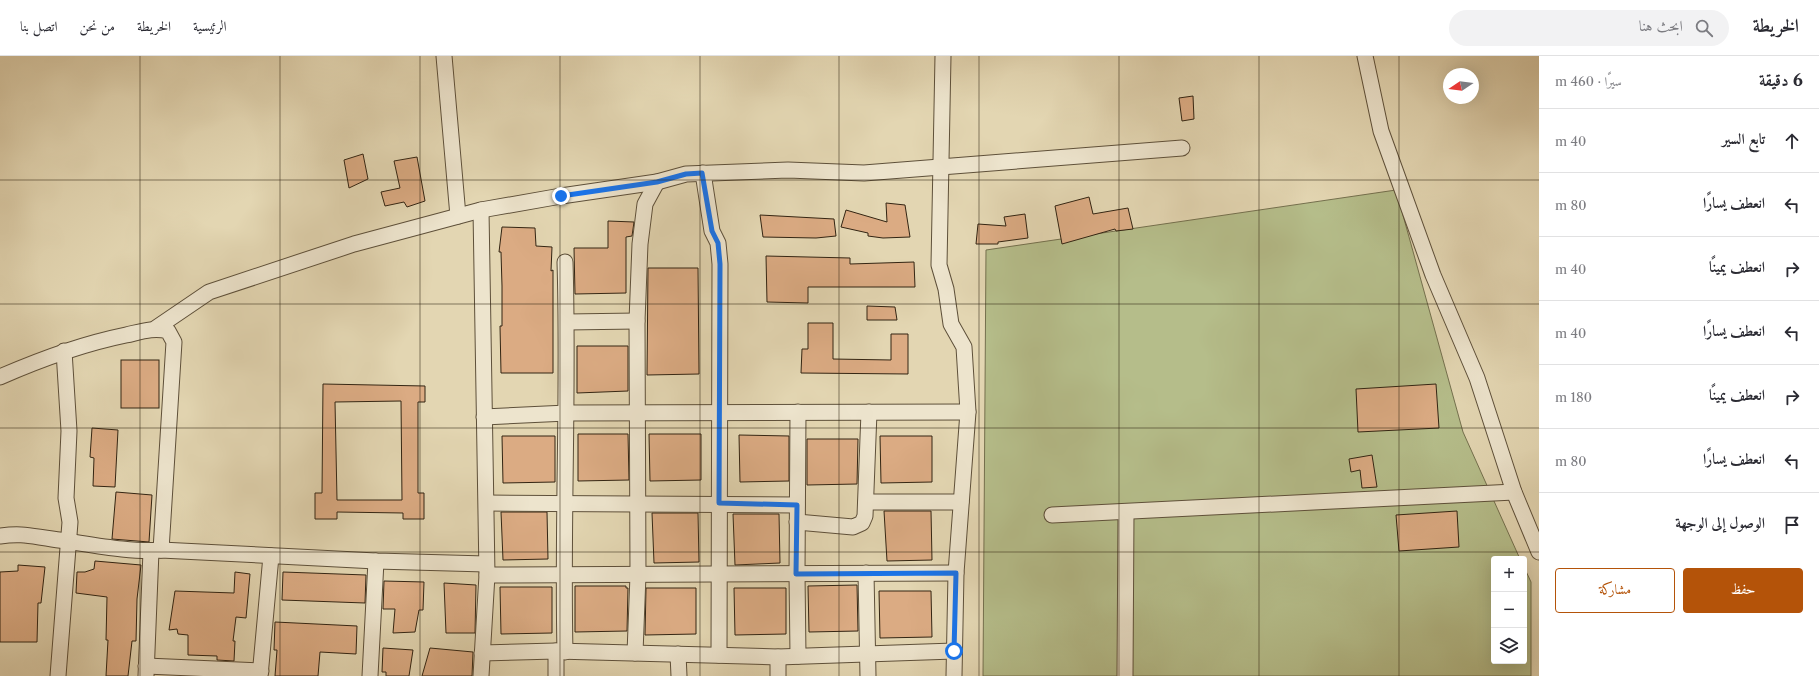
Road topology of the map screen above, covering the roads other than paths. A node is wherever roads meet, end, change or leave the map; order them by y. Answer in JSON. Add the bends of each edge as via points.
{"nodes":[{"id":1,"x":444,"y":56,"type":"edge"},
{"id":2,"x":943,"y":56,"type":"edge"},
{"id":3,"x":1365,"y":56,"type":"edge"},
{"id":4,"x":1182,"y":148,"type":"dead end"},
{"id":5,"x":940,"y":168,"type":"junction"},
{"id":6,"x":702,"y":173,"type":"junction"},
{"id":7,"x":657,"y":182,"type":"junction"},
{"id":8,"x":481,"y":210,"type":"junction"},
{"id":9,"x":458,"y":216,"type":"junction"},
{"id":10,"x":565,"y":262,"type":"dead end"},
{"id":11,"x":637,"y":321,"type":"junction"},
{"id":12,"x":567,"y":322,"type":"junction"},
{"id":13,"x":156,"y":328,"type":"junction"},
{"id":14,"x":64,"y":351,"type":"junction"},
{"id":15,"x":0,"y":377,"type":"edge"},
{"id":16,"x":719,"y":412,"type":"junction"},
{"id":17,"x":798,"y":412,"type":"junction"},
{"id":18,"x":869,"y":412,"type":"junction"},
{"id":19,"x":968,"y":412,"type":"junction"},
{"id":20,"x":636,"y":413,"type":"junction"},
{"id":21,"x":567,"y":414,"type":"junction"},
{"id":22,"x":484,"y":417,"type":"junction"},
{"id":23,"x":1514,"y":492,"type":"junction"},
{"id":24,"x":866,"y":502,"type":"junction"},
{"id":25,"x":961,"y":502,"type":"junction"},
{"id":26,"x":487,"y":503,"type":"junction"},
{"id":27,"x":719,"y":503,"type":"junction"},
{"id":28,"x":565,"y":504,"type":"junction"},
{"id":29,"x":638,"y":504,"type":"junction"},
{"id":30,"x":797,"y":505,"type":"junction"},
{"id":31,"x":1126,"y":512,"type":"junction"},
{"id":32,"x":1052,"y":515,"type":"dead end"},
{"id":33,"x":797,"y":522,"type":"junction"},
{"id":34,"x":0,"y":536,"type":"edge"},
{"id":35,"x":68,"y":540,"type":"junction"},
{"id":36,"x":156,"y":550,"type":"junction"},
{"id":37,"x":1539,"y":552,"type":"edge"},
{"id":38,"x":271,"y":556,"type":"junction"},
{"id":39,"x":376,"y":562,"type":"junction"},
{"id":40,"x":487,"y":570,"type":"junction"},
{"id":41,"x":956,"y":573,"type":"junction"},
{"id":42,"x":718,"y":574,"type":"junction"},
{"id":43,"x":796,"y":574,"type":"junction"},
{"id":44,"x":866,"y":574,"type":"junction"},
{"id":45,"x":563,"y":575,"type":"junction"},
{"id":46,"x":638,"y":575,"type":"junction"},
{"id":47,"x":560,"y":651,"type":"junction"},
{"id":48,"x":954,"y":651,"type":"junction"},
{"id":49,"x":482,"y":653,"type":"junction"},
{"id":50,"x":635,"y":653,"type":"junction"},
{"id":51,"x":678,"y":654,"type":"junction"},
{"id":52,"x":868,"y":654,"type":"junction"},
{"id":53,"x":719,"y":655,"type":"junction"},
{"id":54,"x":798,"y":656,"type":"junction"},
{"id":55,"x":778,"y":657,"type":"junction"},
{"id":56,"x":146,"y":671,"type":"edge"},
{"id":57,"x":260,"y":673,"type":"edge"},
{"id":58,"x":1125,"y":675,"type":"edge"},
{"id":59,"x":58,"y":676,"type":"edge"},
{"id":60,"x":370,"y":676,"type":"edge"},
{"id":61,"x":481,"y":676,"type":"edge"},
{"id":62,"x":556,"y":676,"type":"edge"},
{"id":63,"x":679,"y":676,"type":"edge"},
{"id":64,"x":778,"y":676,"type":"edge"},
{"id":65,"x":868,"y":676,"type":"edge"},
{"id":66,"x":954,"y":676,"type":"edge"}],
"edges":[{"from":1,"to":9,"type":"street"},
{"from":2,"to":5,"type":"street"},
{"from":3,"to":23,"type":"street","via":[[1381,132],[1433,275],[1476,378]]},
{"from":4,"to":5,"type":"street"},
{"from":5,"to":6,"type":"street","via":[[864,173],[788,170]]},
{"from":5,"to":19,"type":"street","via":[[939,265],[946,289],[950,324],[964,347]]},
{"from":6,"to":7,"type":"street","via":[[686,174]]},
{"from":6,"to":16,"type":"street","via":[[712,231],[718,243],[720,264]]},
{"from":7,"to":8,"type":"street"},
{"from":7,"to":11,"type":"street","via":[[645,204],[642,223]]},
{"from":8,"to":9,"type":"street"},
{"from":8,"to":22,"type":"street"},
{"from":9,"to":13,"type":"street","via":[[354,244],[209,292]]},
{"from":10,"to":12,"type":"street"},
{"from":11,"to":12,"type":"street"},
{"from":11,"to":20,"type":"street"},
{"from":12,"to":21,"type":"street"},
{"from":13,"to":14,"type":"street"},
{"from":13,"to":36,"type":"street","via":[[168,331],[174,342]]},
{"from":14,"to":15,"type":"street"},
{"from":14,"to":35,"type":"street","via":[[69,431],[66,489],[70,522]]},
{"from":16,"to":17,"type":"street"},
{"from":16,"to":20,"type":"street"},
{"from":16,"to":27,"type":"street"},
{"from":17,"to":18,"type":"street"},
{"from":17,"to":30,"type":"street"},
{"from":18,"to":19,"type":"street"},
{"from":18,"to":24,"type":"street"},
{"from":19,"to":25,"type":"street"},
{"from":20,"to":21,"type":"street"},
{"from":20,"to":29,"type":"street"},
{"from":21,"to":22,"type":"street"},
{"from":21,"to":28,"type":"street"},
{"from":22,"to":26,"type":"street"},
{"from":23,"to":31,"type":"street"},
{"from":23,"to":37,"type":"street"},
{"from":24,"to":25,"type":"street"},
{"from":24,"to":33,"type":"street","via":[[862,523],[853,527]]},
{"from":25,"to":41,"type":"street"},
{"from":26,"to":28,"type":"street"},
{"from":26,"to":40,"type":"street"},
{"from":27,"to":29,"type":"street"},
{"from":27,"to":30,"type":"street"},
{"from":27,"to":42,"type":"street"},
{"from":28,"to":29,"type":"street"},
{"from":28,"to":45,"type":"street"},
{"from":29,"to":46,"type":"street"},
{"from":30,"to":33,"type":"street"},
{"from":31,"to":32,"type":"street"},
{"from":31,"to":58,"type":"street"},
{"from":33,"to":43,"type":"street"},
{"from":34,"to":35,"type":"street","via":[[20,533]]},
{"from":35,"to":36,"type":"street"},
{"from":35,"to":59,"type":"street"},
{"from":36,"to":38,"type":"street"},
{"from":36,"to":56,"type":"street"},
{"from":38,"to":39,"type":"street"},
{"from":38,"to":57,"type":"street"},
{"from":39,"to":40,"type":"street"},
{"from":39,"to":60,"type":"street"},
{"from":40,"to":45,"type":"street"},
{"from":40,"to":49,"type":"street"},
{"from":41,"to":44,"type":"street"},
{"from":41,"to":48,"type":"street"},
{"from":42,"to":43,"type":"street"},
{"from":42,"to":46,"type":"street"},
{"from":42,"to":53,"type":"street"},
{"from":43,"to":44,"type":"street"},
{"from":43,"to":54,"type":"street"},
{"from":44,"to":52,"type":"street"},
{"from":45,"to":46,"type":"street"},
{"from":45,"to":47,"type":"street"},
{"from":46,"to":50,"type":"street"},
{"from":47,"to":49,"type":"street"},
{"from":47,"to":50,"type":"street"},
{"from":47,"to":62,"type":"street"},
{"from":48,"to":52,"type":"street"},
{"from":48,"to":66,"type":"street"},
{"from":49,"to":61,"type":"street"},
{"from":50,"to":51,"type":"street"},
{"from":51,"to":53,"type":"street"},
{"from":51,"to":63,"type":"street"},
{"from":52,"to":54,"type":"street"},
{"from":52,"to":65,"type":"street"},
{"from":53,"to":55,"type":"street"},
{"from":54,"to":55,"type":"street"},
{"from":55,"to":64,"type":"street"},
{"from":56,"to":57,"type":"street"}]}
